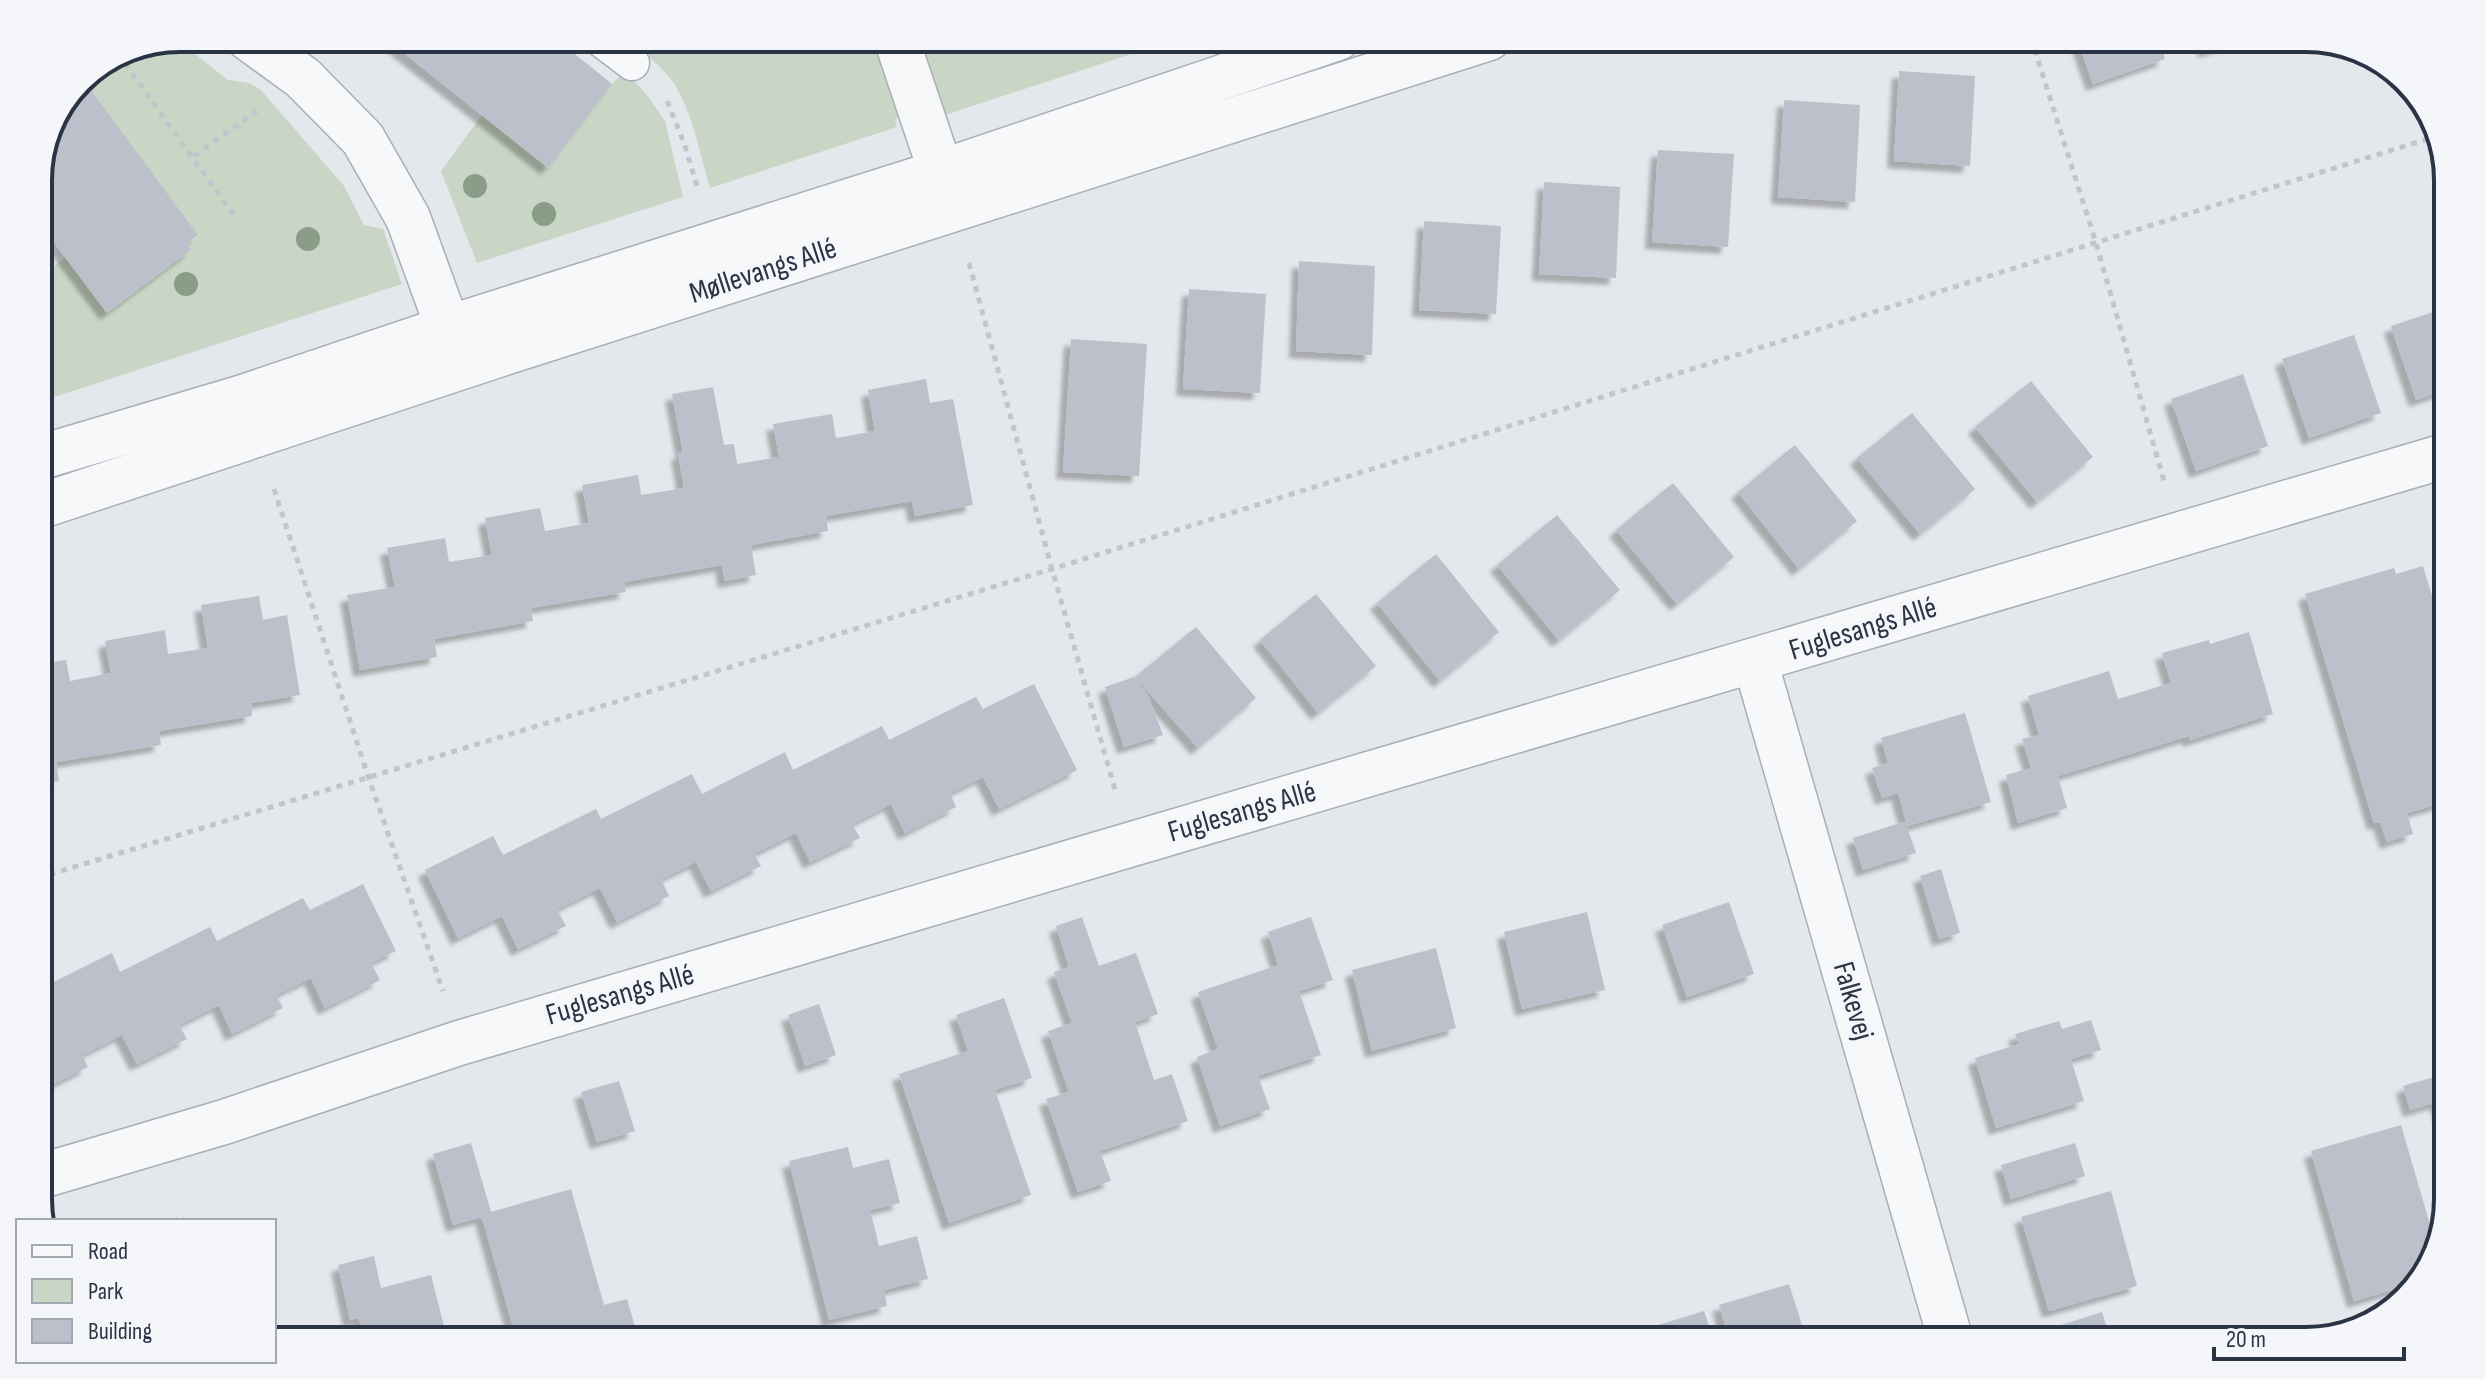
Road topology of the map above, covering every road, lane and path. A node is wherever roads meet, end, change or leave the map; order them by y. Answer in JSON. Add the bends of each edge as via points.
{"nodes":[{"id":1,"x":267,"y":52,"type":"edge"},
{"id":2,"x":617,"y":52,"type":"edge"},
{"id":3,"x":901,"y":52,"type":"edge"},
{"id":4,"x":1302,"y":52,"type":"edge"},
{"id":5,"x":1439,"y":52,"type":"edge"},
{"id":6,"x":2035,"y":52,"type":"edge"},
{"id":7,"x":632,"y":63,"type":"joint"},
{"id":8,"x":126,"y":64,"type":"edge"},
{"id":9,"x":303,"y":78,"type":"junction"},
{"id":10,"x":2427,"y":139,"type":"edge"},
{"id":11,"x":194,"y":156,"type":"junction"},
{"id":12,"x":948,"y":191,"type":"junction"},
{"id":13,"x":235,"y":217,"type":"dead end"},
{"id":14,"x":715,"y":243,"type":"junction"},
{"id":15,"x":2096,"y":243,"type":"junction"},
{"id":16,"x":448,"y":328,"type":"junction"},
{"id":17,"x":257,"y":437,"type":"junction"},
{"id":18,"x":52,"y":454,"type":"edge"},
{"id":19,"x":2434,"y":459,"type":"edge"},
{"id":20,"x":52,"y":503,"type":"edge"},
{"id":21,"x":2180,"y":535,"type":"junction"},
{"id":22,"x":1052,"y":569,"type":"junction"},
{"id":23,"x":1755,"y":661,"type":"junction"},
{"id":24,"x":368,"y":776,"type":"junction"},
{"id":25,"x":1131,"y":844,"type":"junction"},
{"id":26,"x":52,"y":874,"type":"edge"},
{"id":27,"x":437,"y":972,"type":"dead end"},
{"id":28,"x":52,"y":1173,"type":"edge"},
{"id":29,"x":184,"y":1218,"type":"dead end"},
{"id":30,"x":180,"y":1219,"type":"edge"},
{"id":31,"x":1947,"y":1327,"type":"edge"}],
"edges":[{"from":1,"to":9,"type":"street"},
{"from":2,"to":7,"type":"lane"},
{"from":3,"to":12,"type":"street"},
{"from":4,"to":12,"type":"street","name":"Møllevangs Allé"},
{"from":5,"to":12,"type":"street","name":"Møllevangs Allé"},
{"from":6,"to":15,"type":"path"},
{"from":7,"to":14,"type":"path","via":[[668,102]]},
{"from":8,"to":11,"type":"path"},
{"from":9,"to":11,"type":"path"},
{"from":9,"to":16,"type":"street","via":[[363,139],[408,218]]},
{"from":10,"to":15,"type":"path"},
{"from":11,"to":13,"type":"path"},
{"from":12,"to":14,"type":"street","name":"Møllevangs Allé"},
{"from":12,"to":17,"type":"street","name":"Møllevangs Allé"},
{"from":12,"to":22,"type":"path"},
{"from":14,"to":16,"type":"street","name":"Møllevangs Allé"},
{"from":15,"to":21,"type":"path"},
{"from":15,"to":22,"type":"path"},
{"from":16,"to":18,"type":"street","name":"Møllevangs Allé"},
{"from":17,"to":20,"type":"street","name":"Møllevangs Allé"},
{"from":17,"to":24,"type":"path"},
{"from":19,"to":21,"type":"street","name":"Fuglesangs Allé"},
{"from":21,"to":23,"type":"street","name":"Fuglesangs Allé"},
{"from":22,"to":24,"type":"path"},
{"from":22,"to":25,"type":"path"},
{"from":23,"to":25,"type":"street","name":"Fuglesangs Allé"},
{"from":23,"to":31,"type":"street","name":"Falkevej"},
{"from":24,"to":26,"type":"path"},
{"from":24,"to":27,"type":"path"},
{"from":25,"to":28,"type":"street","name":"Fuglesangs Allé","via":[[459,1043]]},
{"from":29,"to":30,"type":"path"}]}
